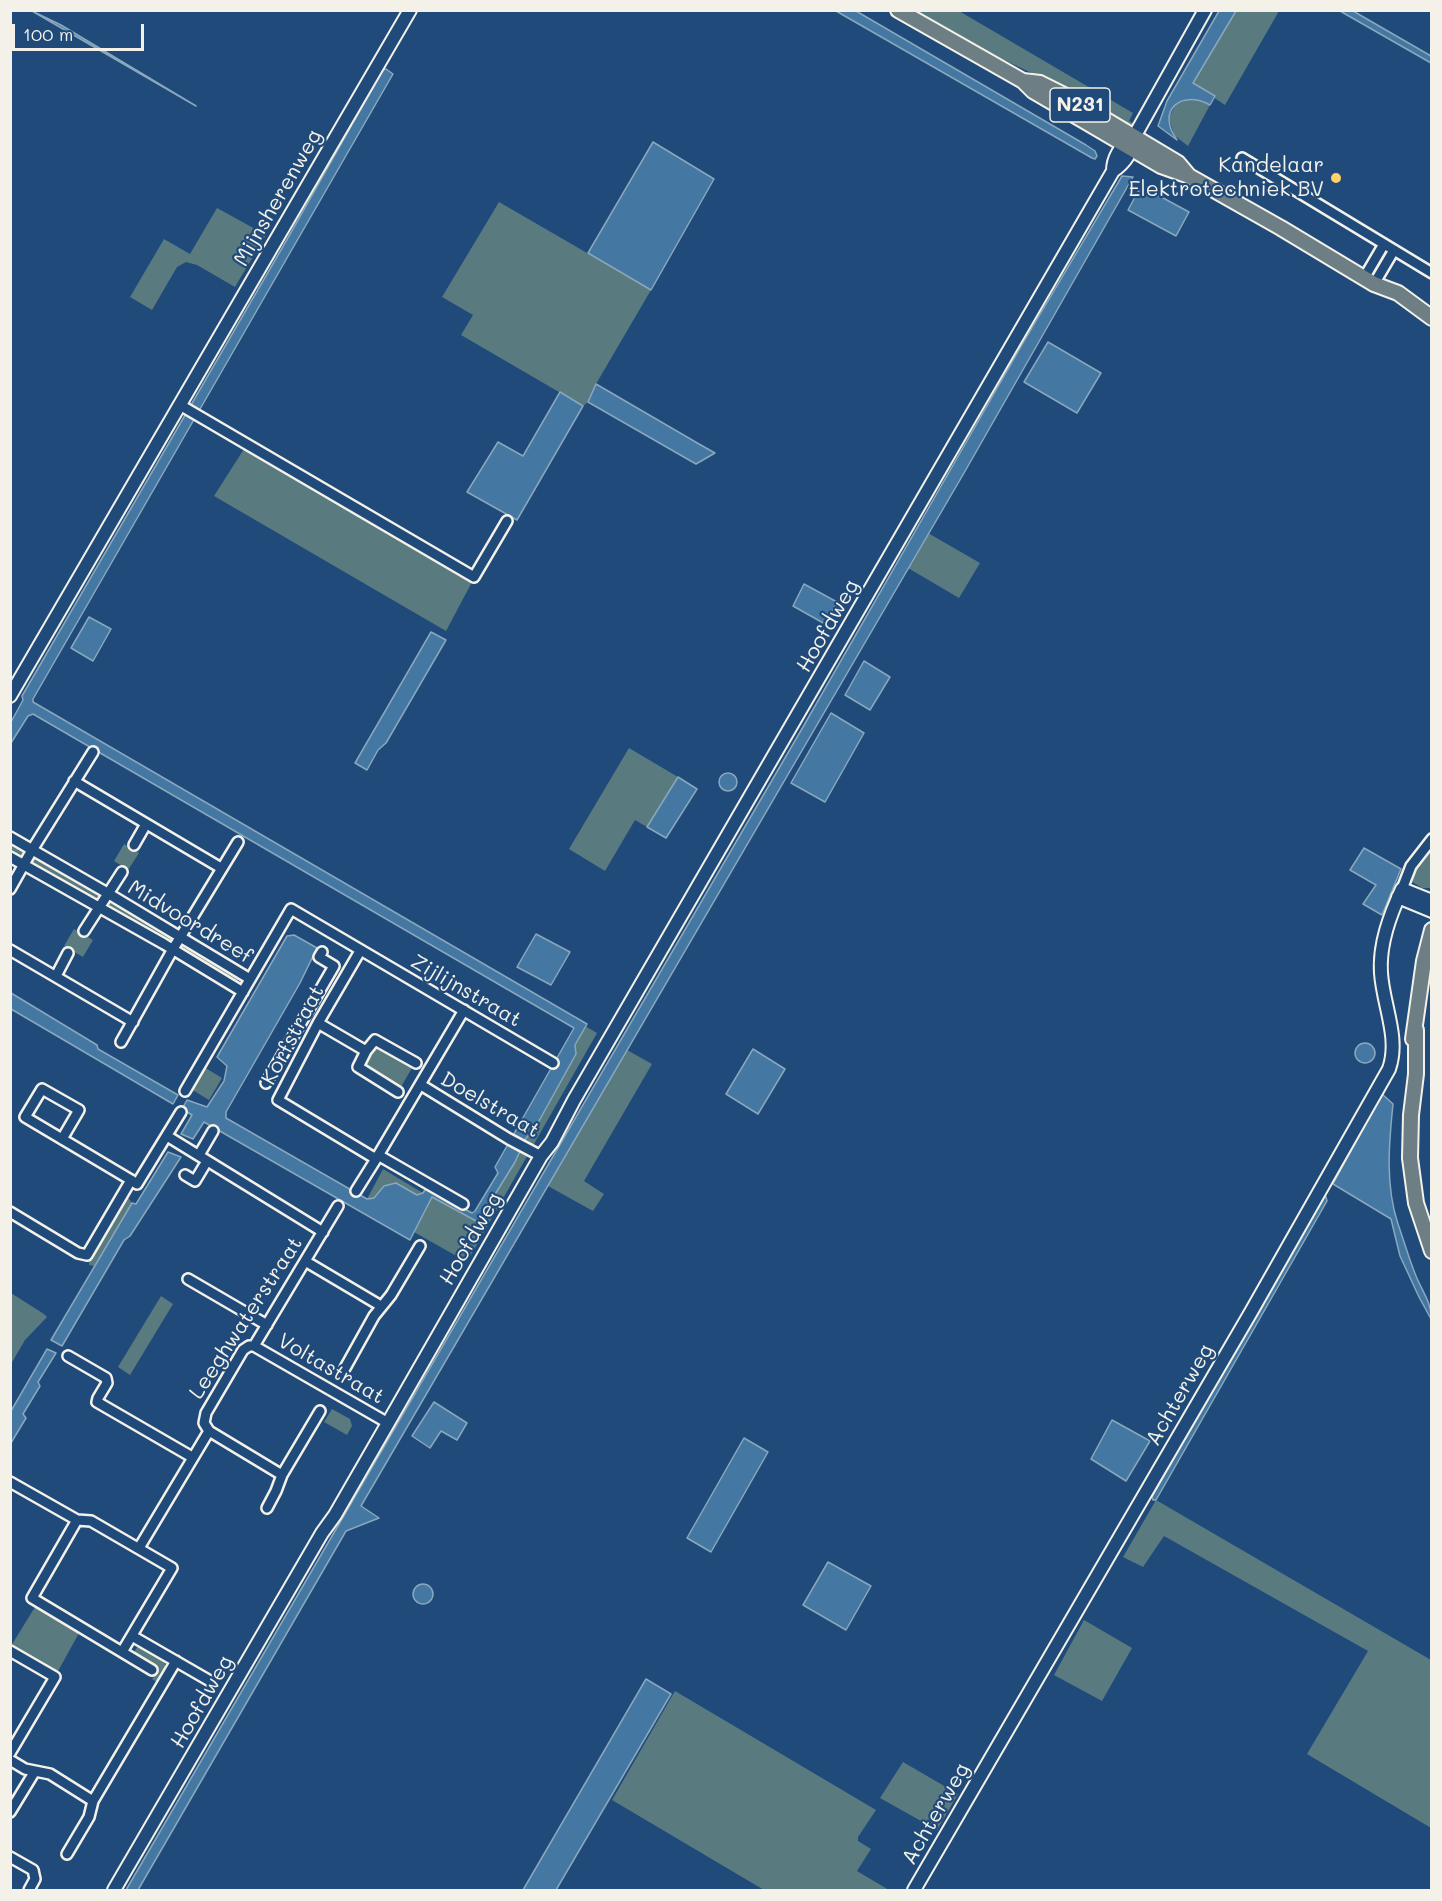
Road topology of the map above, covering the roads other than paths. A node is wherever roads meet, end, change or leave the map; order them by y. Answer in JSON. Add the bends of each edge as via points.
{"nodes":[{"id":1,"x":410,"y":10,"type":"edge"},
{"id":2,"x":898,"y":10,"type":"edge"},
{"id":3,"x":1205,"y":10,"type":"edge"},
{"id":4,"x":1129,"y":144,"type":"junction"},
{"id":5,"x":1242,"y":158,"type":"dead end"},
{"id":6,"x":1384,"y":244,"type":"junction"},
{"id":7,"x":1394,"y":250,"type":"junction"},
{"id":8,"x":1431,"y":273,"type":"edge"},
{"id":9,"x":1369,"y":281,"type":"junction"},
{"id":10,"x":1431,"y":318,"type":"edge"},
{"id":11,"x":1431,"y":328,"type":"edge"},
{"id":12,"x":183,"y":407,"type":"junction"},
{"id":13,"x":507,"y":521,"type":"dead end"},
{"id":14,"x":10,"y":696,"type":"edge"},
{"id":15,"x":93,"y":752,"type":"dead end"},
{"id":16,"x":74,"y":781,"type":"junction"},
{"id":17,"x":146,"y":824,"type":"junction"},
{"id":18,"x":10,"y":837,"type":"edge"},
{"id":19,"x":1431,"y":839,"type":"edge"},
{"id":20,"x":238,"y":842,"type":"dead end"},
{"id":21,"x":134,"y":845,"type":"dead end"},
{"id":22,"x":32,"y":850,"type":"junction"},
{"id":23,"x":10,"y":857,"type":"edge"},
{"id":24,"x":24,"y":864,"type":"junction"},
{"id":25,"x":221,"y":868,"type":"junction"},
{"id":26,"x":122,"y":872,"type":"dead end"},
{"id":27,"x":10,"y":889,"type":"edge"},
{"id":28,"x":1400,"y":893,"type":"junction"},
{"id":29,"x":109,"y":894,"type":"junction"},
{"id":30,"x":1431,"y":901,"type":"edge"},
{"id":31,"x":99,"y":906,"type":"junction"},
{"id":32,"x":1431,"y":911,"type":"edge"},
{"id":33,"x":1431,"y":930,"type":"edge"},
{"id":34,"x":84,"y":932,"type":"dead end"},
{"id":35,"x":181,"y":937,"type":"junction"},
{"id":36,"x":173,"y":949,"type":"junction"},
{"id":37,"x":10,"y":950,"type":"edge"},
{"id":38,"x":360,"y":951,"type":"junction"},
{"id":39,"x":322,"y":952,"type":"dead end"},
{"id":40,"x":68,"y":953,"type":"dead end"},
{"id":41,"x":56,"y":976,"type":"junction"},
{"id":42,"x":250,"y":980,"type":"junction"},
{"id":43,"x":243,"y":992,"type":"junction"},
{"id":44,"x":464,"y":1010,"type":"junction"},
{"id":45,"x":133,"y":1022,"type":"junction"},
{"id":46,"x":318,"y":1023,"type":"junction"},
{"id":47,"x":120,"y":1042,"type":"dead end"},
{"id":48,"x":366,"y":1051,"type":"junction"},
{"id":49,"x":416,"y":1063,"type":"dead end"},
{"id":50,"x":553,"y":1063,"type":"dead end"},
{"id":51,"x":266,"y":1083,"type":"dead end"},
{"id":52,"x":421,"y":1085,"type":"junction"},
{"id":53,"x":185,"y":1091,"type":"dead end"},
{"id":54,"x":398,"y":1092,"type":"dead end"},
{"id":55,"x":181,"y":1112,"type":"dead end"},
{"id":56,"x":213,"y":1131,"type":"dead end"},
{"id":57,"x":167,"y":1136,"type":"junction"},
{"id":58,"x":62,"y":1138,"type":"junction"},
{"id":59,"x":541,"y":1156,"type":"junction"},
{"id":60,"x":377,"y":1157,"type":"junction"},
{"id":61,"x":203,"y":1158,"type":"junction"},
{"id":62,"x":185,"y":1175,"type":"dead end"},
{"id":63,"x":131,"y":1180,"type":"junction"},
{"id":64,"x":356,"y":1191,"type":"dead end"},
{"id":65,"x":463,"y":1204,"type":"dead end"},
{"id":66,"x":338,"y":1206,"type":"dead end"},
{"id":67,"x":10,"y":1212,"type":"edge"},
{"id":68,"x":323,"y":1232,"type":"junction"},
{"id":69,"x":420,"y":1246,"type":"dead end"},
{"id":70,"x":1431,"y":1251,"type":"edge"},
{"id":71,"x":305,"y":1261,"type":"junction"},
{"id":72,"x":188,"y":1279,"type":"dead end"},
{"id":73,"x":381,"y":1306,"type":"junction"},
{"id":74,"x":267,"y":1325,"type":"junction"},
{"id":75,"x":255,"y":1346,"type":"junction"},
{"id":76,"x":69,"y":1356,"type":"dead end"},
{"id":77,"x":345,"y":1368,"type":"dead end"},
{"id":78,"x":320,"y":1410,"type":"dead end"},
{"id":79,"x":385,"y":1421,"type":"junction"},
{"id":80,"x":208,"y":1431,"type":"junction"},
{"id":81,"x":192,"y":1457,"type":"junction"},
{"id":82,"x":282,"y":1475,"type":"junction"},
{"id":83,"x":10,"y":1482,"type":"edge"},
{"id":84,"x":267,"y":1508,"type":"dead end"},
{"id":85,"x":77,"y":1520,"type":"junction"},
{"id":86,"x":139,"y":1548,"type":"junction"},
{"id":87,"x":132,"y":1636,"type":"junction"},
{"id":88,"x":10,"y":1651,"type":"edge"},
{"id":89,"x":122,"y":1652,"type":"junction"},
{"id":90,"x":176,"y":1661,"type":"junction"},
{"id":91,"x":152,"y":1670,"type":"dead end"},
{"id":92,"x":210,"y":1681,"type":"dead end"},
{"id":93,"x":10,"y":1753,"type":"edge"},
{"id":94,"x":10,"y":1760,"type":"edge"},
{"id":95,"x":34,"y":1771,"type":"junction"},
{"id":96,"x":93,"y":1801,"type":"junction"},
{"id":97,"x":10,"y":1812,"type":"edge"},
{"id":98,"x":67,"y":1854,"type":"dead end"},
{"id":99,"x":10,"y":1857,"type":"edge"},
{"id":100,"x":29,"y":1890,"type":"edge"},
{"id":101,"x":114,"y":1890,"type":"edge"},
{"id":102,"x":914,"y":1890,"type":"edge"}],
"edges":[{"from":1,"to":12,"type":"street","name":"Mijnsherenweg"},
{"from":2,"to":4,"type":"main road","number":"N231","via":[[1023,81],[1040,82]]},
{"from":3,"to":4,"type":"street","name":"Hoofdweg"},
{"from":4,"to":9,"type":"main road","number":"N231","via":[[1178,163],[1189,176]]},
{"from":4,"to":59,"type":"street","name":"Hoofdweg","via":[[1113,163],[1113,171]]},
{"from":5,"to":6,"type":"street"},
{"from":6,"to":7,"type":"street"},
{"from":6,"to":9,"type":"street"},
{"from":7,"to":8,"type":"street"},
{"from":7,"to":9,"type":"street"},
{"from":9,"to":10,"type":"main road","number":"N231","via":[[1398,293]]},
{"from":9,"to":11,"type":"main road","number":"N231"},
{"from":12,"to":13,"type":"street","via":[[474,577]]},
{"from":12,"to":14,"type":"street","name":"Mijnsherenweg"},
{"from":15,"to":16,"type":"street"},
{"from":16,"to":17,"type":"street"},
{"from":16,"to":22,"type":"street"},
{"from":17,"to":21,"type":"street","name":"Midvoordreef"},
{"from":17,"to":25,"type":"street"},
{"from":18,"to":22,"type":"street","name":"Midvoordreef"},
{"from":19,"to":28,"type":"street","name":"Achterweg","via":[[1411,866]]},
{"from":20,"to":25,"type":"street"},
{"from":22,"to":24,"type":"street"},
{"from":22,"to":29,"type":"street","name":"Midvoordreef"},
{"from":23,"to":24,"type":"street","name":"Midvoordreef"},
{"from":24,"to":27,"type":"street"},
{"from":24,"to":31,"type":"street","name":"Midvoordreef"},
{"from":25,"to":35,"type":"street"},
{"from":26,"to":29,"type":"street","name":"Midvoordreef"},
{"from":28,"to":30,"type":"street"},
{"from":28,"to":32,"type":"street"},
{"from":28,"to":102,"type":"street","name":"Achterweg","via":[[1381,951],[1393,1045],[1389,1069]]},
{"from":29,"to":31,"type":"street","name":"Midvoordreef"},
{"from":29,"to":35,"type":"street","name":"Midvoordreef"},
{"from":31,"to":34,"type":"street","name":"Midvoordreef"},
{"from":31,"to":36,"type":"street","name":"Midvoordreef"},
{"from":33,"to":70,"type":"main road","via":[[1416,1030],[1410,1158],[1416,1203]]},
{"from":35,"to":36,"type":"street"},
{"from":35,"to":42,"type":"street","name":"Midvoordreef"},
{"from":36,"to":43,"type":"street","name":"Midvoordreef"},
{"from":36,"to":45,"type":"street"},
{"from":37,"to":41,"type":"street"},
{"from":38,"to":42,"type":"street","name":"Zijlijnstraat","via":[[291,909]]},
{"from":38,"to":44,"type":"street","name":"Zijlijnstraat"},
{"from":38,"to":46,"type":"street","name":"Korfstraat"},
{"from":39,"to":51,"type":"street","via":[[319,957],[334,966]]},
{"from":40,"to":41,"type":"street"},
{"from":41,"to":45,"type":"street"},
{"from":42,"to":43,"type":"street","name":"Midvoordreef"},
{"from":43,"to":53,"type":"street"},
{"from":44,"to":50,"type":"street","name":"Zijlijnstraat"},
{"from":44,"to":52,"type":"street"},
{"from":45,"to":47,"type":"street"},
{"from":46,"to":48,"type":"street"},
{"from":46,"to":60,"type":"street","name":"Korfstraat","via":[[278,1100]]},
{"from":48,"to":49,"type":"street","via":[[375,1040]]},
{"from":48,"to":54,"type":"street","via":[[358,1067]]},
{"from":52,"to":59,"type":"street","name":"Doelstraat"},
{"from":52,"to":60,"type":"street"},
{"from":55,"to":57,"type":"street"},
{"from":56,"to":61,"type":"street"},
{"from":57,"to":61,"type":"street","name":"Leeghwaterstraat"},
{"from":57,"to":63,"type":"street","via":[[137,1184]]},
{"from":58,"to":58,"type":"street","via":[[25,1117],[42,1089],[79,1110]]},
{"from":58,"to":63,"type":"street"},
{"from":59,"to":79,"type":"street","name":"Hoofdweg","via":[[427,1357]]},
{"from":60,"to":64,"type":"street"},
{"from":60,"to":65,"type":"street","name":"Korfstraat"},
{"from":61,"to":62,"type":"street","via":[[195,1181]]},
{"from":61,"to":68,"type":"street","name":"Leeghwaterstraat"},
{"from":63,"to":67,"type":"street","via":[[87,1255]]},
{"from":66,"to":68,"type":"street","name":"Leeghwaterstraat"},
{"from":68,"to":71,"type":"street","name":"Leeghwaterstraat"},
{"from":69,"to":73,"type":"street"},
{"from":71,"to":73,"type":"street"},
{"from":71,"to":74,"type":"street","name":"Leeghwaterstraat"},
{"from":72,"to":74,"type":"street"},
{"from":73,"to":77,"type":"street"},
{"from":74,"to":75,"type":"street","name":"Leeghwaterstraat"},
{"from":75,"to":79,"type":"street","name":"Voltastraat"},
{"from":75,"to":80,"type":"street","name":"Leeghwaterstraat","via":[[243,1350],[206,1413],[204,1423]]},
{"from":76,"to":81,"type":"street","via":[[106,1378],[97,1402]]},
{"from":78,"to":82,"type":"street"},
{"from":79,"to":101,"type":"street","name":"Hoofdweg","via":[[335,1515]]},
{"from":80,"to":81,"type":"street","name":"Leeghwaterstraat"},
{"from":80,"to":82,"type":"street"},
{"from":81,"to":86,"type":"street","name":"Leeghwaterstraat"},
{"from":82,"to":84,"type":"street"},
{"from":83,"to":85,"type":"street"},
{"from":85,"to":86,"type":"street","via":[[91,1521]]},
{"from":85,"to":89,"type":"street","via":[[32,1598]]},
{"from":86,"to":87,"type":"street","via":[[171,1568]]},
{"from":87,"to":89,"type":"street"},
{"from":87,"to":90,"type":"street"},
{"from":88,"to":93,"type":"street","via":[[55,1677]]},
{"from":89,"to":91,"type":"street"},
{"from":90,"to":92,"type":"street"},
{"from":90,"to":96,"type":"street"},
{"from":94,"to":95,"type":"street"},
{"from":95,"to":96,"type":"street","via":[[50,1774]]},
{"from":95,"to":97,"type":"street"},
{"from":96,"to":98,"type":"street","via":[[89,1817]]},
{"from":99,"to":100,"type":"street","via":[[33,1870],[35,1879]]}]}
